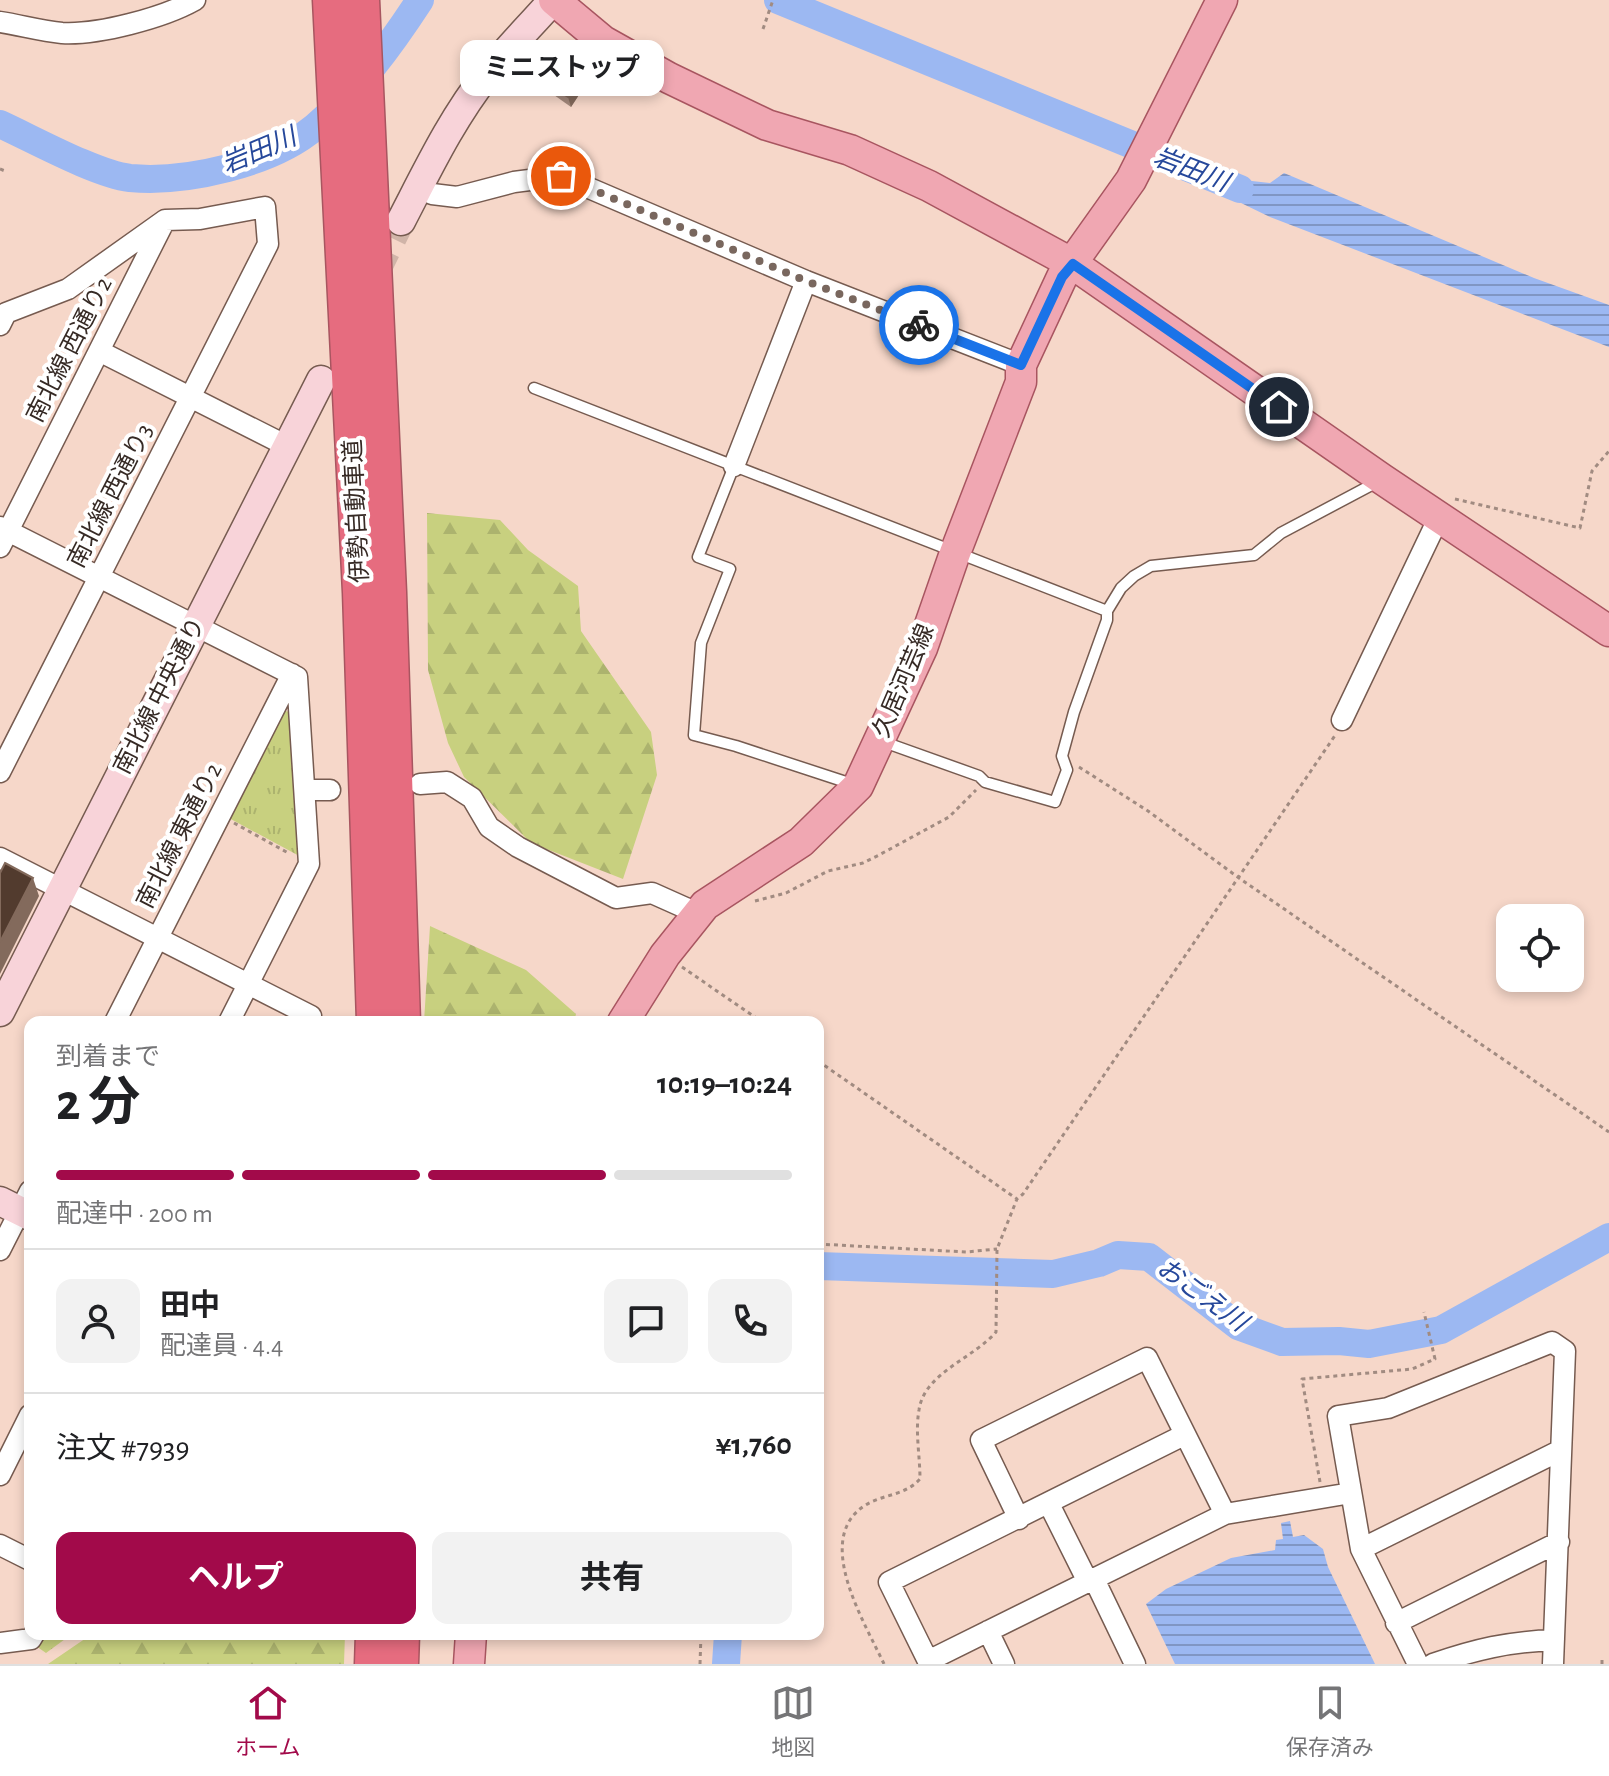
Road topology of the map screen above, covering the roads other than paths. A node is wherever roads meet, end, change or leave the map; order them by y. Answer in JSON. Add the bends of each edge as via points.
{"nodes":[{"id":1,"x":195,"y":0,"type":"edge"},
{"id":2,"x":331,"y":0,"type":"edge"},
{"id":3,"x":361,"y":0,"type":"edge"},
{"id":4,"x":554,"y":0,"type":"edge"},
{"id":5,"x":1222,"y":0,"type":"edge"},
{"id":6,"x":0,"y":22,"type":"edge"},
{"id":7,"x":354,"y":181,"type":"junction"},
{"id":8,"x":419,"y":188,"type":"junction"},
{"id":9,"x":165,"y":220,"type":"junction"},
{"id":10,"x":401,"y":221,"type":"tunnel mouth"},
{"id":11,"x":1073,"y":264,"type":"junction"},
{"id":12,"x":806,"y":281,"type":"junction"},
{"id":13,"x":2,"y":318,"type":"edge"},
{"id":14,"x":99,"y":351,"type":"junction"},
{"id":15,"x":1021,"y":365,"type":"junction"},
{"id":16,"x":321,"y":380,"type":"dead end"},
{"id":17,"x":534,"y":388,"type":"dead end"},
{"id":18,"x":190,"y":397,"type":"junction"},
{"id":19,"x":287,"y":446,"type":"junction"},
{"id":20,"x":734,"y":466,"type":"junction"},
{"id":21,"x":1382,"y":479,"type":"junction"},
{"id":22,"x":1428,"y":510,"type":"junction"},
{"id":23,"x":3,"y":535,"type":"edge"},
{"id":24,"x":955,"y":553,"type":"junction"},
{"id":25,"x":99,"y":577,"type":"junction"},
{"id":26,"x":1107,"y":611,"type":"junction"},
{"id":27,"x":196,"y":626,"type":"junction"},
{"id":28,"x":1609,"y":631,"type":"edge"},
{"id":29,"x":292,"y":674,"type":"junction"},
{"id":30,"x":1342,"y":720,"type":"road end"},
{"id":31,"x":879,"y":740,"type":"junction"},
{"id":32,"x":0,"y":772,"type":"edge"},
{"id":33,"x":420,"y":784,"type":"dead end"},
{"id":34,"x":858,"y":786,"type":"junction"},
{"id":35,"x":305,"y":790,"type":"junction"},
{"id":36,"x":330,"y":790,"type":"dead end"},
{"id":37,"x":0,"y":858,"type":"edge"},
{"id":38,"x":62,"y":890,"type":"junction"},
{"id":39,"x":699,"y":914,"type":"junction"},
{"id":40,"x":158,"y":938,"type":"junction"},
{"id":41,"x":248,"y":984,"type":"junction"},
{"id":42,"x":0,"y":1012,"type":"edge"},
{"id":43,"x":118,"y":1016,"type":"edge"},
{"id":44,"x":232,"y":1016,"type":"edge"},
{"id":45,"x":304,"y":1016,"type":"edge"},
{"id":46,"x":375,"y":1016,"type":"edge"},
{"id":47,"x":402,"y":1016,"type":"edge"},
{"id":48,"x":627,"y":1016,"type":"edge"},
{"id":49,"x":20,"y":1205,"type":"edge"},
{"id":50,"x":0,"y":1250,"type":"edge"},
{"id":51,"x":24,"y":1427,"type":"edge"},
{"id":52,"x":1184,"y":1435,"type":"junction"},
{"id":53,"x":1561,"y":1450,"type":"junction"},
{"id":54,"x":0,"y":1475,"type":"edge"},
{"id":55,"x":1351,"y":1493,"type":"junction"},
{"id":56,"x":1049,"y":1504,"type":"junction"},
{"id":57,"x":1225,"y":1514,"type":"junction"},
{"id":58,"x":1019,"y":1519,"type":"junction"},
{"id":59,"x":1559,"y":1542,"type":"junction"},
{"id":60,"x":0,"y":1545,"type":"edge"},
{"id":61,"x":1361,"y":1549,"type":"junction"},
{"id":62,"x":24,"y":1557,"type":"edge"},
{"id":63,"x":1091,"y":1580,"type":"junction"},
{"id":64,"x":1396,"y":1623,"type":"junction"},
{"id":65,"x":988,"y":1631,"type":"junction"},
{"id":66,"x":24,"y":1640,"type":"edge"},
{"id":67,"x":374,"y":1640,"type":"edge"},
{"id":68,"x":401,"y":1640,"type":"edge"},
{"id":69,"x":471,"y":1640,"type":"edge"},
{"id":70,"x":1554,"y":1640,"type":"junction"},
{"id":71,"x":0,"y":1643,"type":"edge"},
{"id":72,"x":373,"y":1664,"type":"edge"},
{"id":73,"x":400,"y":1664,"type":"edge"},
{"id":74,"x":469,"y":1664,"type":"edge"},
{"id":75,"x":1004,"y":1664,"type":"edge"},
{"id":76,"x":1135,"y":1664,"type":"edge"},
{"id":77,"x":1418,"y":1664,"type":"edge"},
{"id":78,"x":1433,"y":1664,"type":"edge"},
{"id":79,"x":1553,"y":1664,"type":"edge"}],
"edges":[{"from":1,"to":6,"type":"street","via":[[79,33]]},
{"from":2,"to":7,"type":"highway","name":"伊勢自動車道"},
{"from":3,"to":7,"type":"highway","name":"伊勢自動車道"},
{"from":4,"to":8,"type":"street","via":[[488,72]]},
{"from":4,"to":11,"type":"main road","via":[[603,41],[669,78],[767,125],[850,150],[929,186]]},
{"from":5,"to":11,"type":"main road","name":"久居河芸線","via":[[1131,180]]},
{"from":7,"to":46,"type":"highway","name":"伊勢自動車道"},
{"from":7,"to":47,"type":"highway","name":"伊勢自動車道","via":[[388,592]]},
{"from":8,"to":10,"type":"street"},
{"from":8,"to":12,"type":"street","via":[[457,197],[561,176]]},
{"from":9,"to":13,"type":"street","via":[[68,289]]},
{"from":9,"to":14,"type":"street","name":"南北線 西通り2"},
{"from":9,"to":18,"type":"street","name":"南北線 西通り3","via":[[265,207],[268,244]]},
{"from":11,"to":15,"type":"main road","name":"久居河芸線"},
{"from":11,"to":21,"type":"main road"},
{"from":12,"to":15,"type":"street"},
{"from":12,"to":20,"type":"street"},
{"from":14,"to":18,"type":"street"},
{"from":14,"to":23,"type":"street","name":"南北線 西通り2"},
{"from":15,"to":24,"type":"main road","name":"久居河芸線","via":[[1021,382]]},
{"from":16,"to":19,"type":"street","name":"南北線 中央通り"},
{"from":17,"to":20,"type":"lane"},
{"from":18,"to":19,"type":"street"},
{"from":18,"to":25,"type":"street","name":"南北線 西通り3"},
{"from":19,"to":27,"type":"street","name":"南北線 中央通り"},
{"from":20,"to":24,"type":"lane"},
{"from":20,"to":34,"type":"lane","via":[[698,557],[730,569],[701,643],[694,735]]},
{"from":21,"to":22,"type":"main road"},
{"from":21,"to":26,"type":"lane","via":[[1281,533],[1254,555],[1151,566],[1121,588]]},
{"from":22,"to":28,"type":"main road"},
{"from":22,"to":30,"type":"street"},
{"from":23,"to":25,"type":"street"},
{"from":24,"to":26,"type":"lane"},
{"from":24,"to":31,"type":"main road","name":"久居河芸線","via":[[922,648]]},
{"from":25,"to":27,"type":"street"},
{"from":25,"to":32,"type":"street","name":"南北線 西通り3"},
{"from":26,"to":31,"type":"lane","via":[[1062,756],[1067,770],[1055,802],[985,782]]},
{"from":27,"to":29,"type":"street"},
{"from":27,"to":38,"type":"street","name":"南北線 中央通り"},
{"from":29,"to":35,"type":"street","via":[[297,677]]},
{"from":29,"to":40,"type":"street","name":"南北線 東通り2"},
{"from":31,"to":34,"type":"main road","name":"久居河芸線"},
{"from":33,"to":39,"type":"street","via":[[447,782],[472,798],[489,827],[518,847],[616,898],[652,893]]},
{"from":34,"to":39,"type":"main road","name":"久居河芸線","via":[[801,842]]},
{"from":35,"to":36,"type":"street"},
{"from":35,"to":41,"type":"street","via":[[309,864]]},
{"from":37,"to":38,"type":"street"},
{"from":38,"to":40,"type":"street"},
{"from":38,"to":42,"type":"street","name":"南北線 中央通り"},
{"from":39,"to":48,"type":"main road","name":"久居河芸線","via":[[665,955]]},
{"from":40,"to":41,"type":"street"},
{"from":40,"to":43,"type":"street","name":"南北線 東通り2"},
{"from":41,"to":44,"type":"street"},
{"from":41,"to":45,"type":"street"},
{"from":49,"to":50,"type":"street"},
{"from":51,"to":54,"type":"street"},
{"from":52,"to":56,"type":"street"},
{"from":52,"to":57,"type":"street"},
{"from":52,"to":58,"type":"street","via":[[1147,1358],[981,1440]]},
{"from":53,"to":55,"type":"street","via":[[1565,1351],[1552,1342],[1388,1408],[1338,1416]]},
{"from":53,"to":59,"type":"street"},
{"from":53,"to":61,"type":"street"},
{"from":55,"to":57,"type":"street"},
{"from":55,"to":61,"type":"street"},
{"from":56,"to":58,"type":"street"},
{"from":56,"to":63,"type":"street"},
{"from":57,"to":63,"type":"street"},
{"from":58,"to":65,"type":"street","via":[[889,1582],[928,1661]]},
{"from":59,"to":64,"type":"street"},
{"from":59,"to":70,"type":"street"},
{"from":60,"to":62,"type":"street"},
{"from":61,"to":64,"type":"street"},
{"from":63,"to":65,"type":"street"},
{"from":63,"to":76,"type":"street"},
{"from":64,"to":77,"type":"street"},
{"from":65,"to":75,"type":"street"},
{"from":66,"to":71,"type":"street"},
{"from":67,"to":72,"type":"highway"},
{"from":68,"to":73,"type":"highway"},
{"from":69,"to":74,"type":"main road"},
{"from":70,"to":78,"type":"street","via":[[1511,1641]]},
{"from":70,"to":79,"type":"street"}]}
